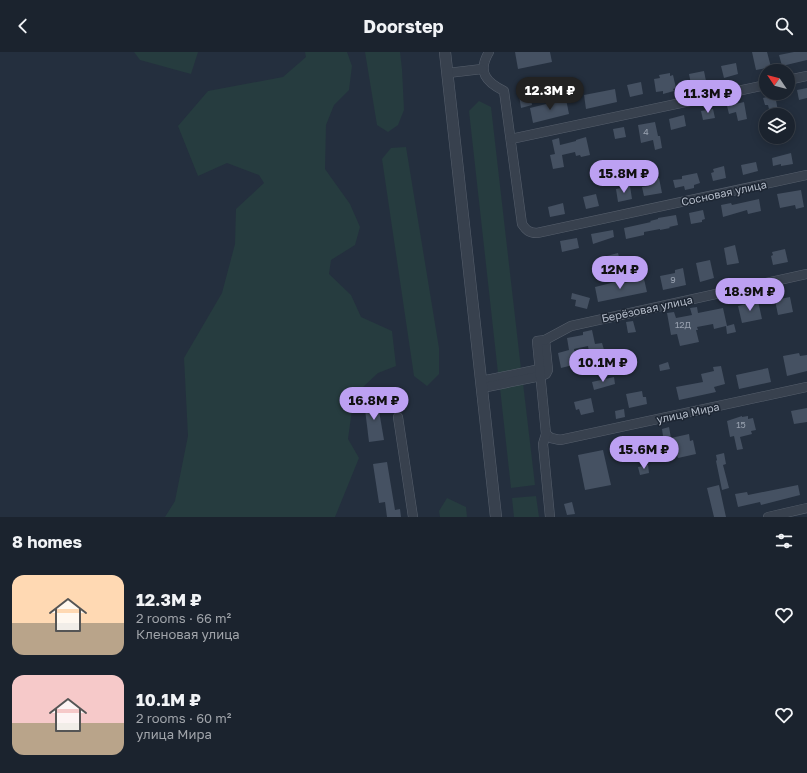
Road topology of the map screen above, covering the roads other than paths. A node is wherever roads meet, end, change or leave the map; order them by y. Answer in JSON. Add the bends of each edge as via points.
{"nodes":[{"id":1,"x":445,"y":52,"type":"edge"},
{"id":2,"x":489,"y":52,"type":"edge"},
{"id":3,"x":482,"y":69,"type":"junction"},
{"id":4,"x":448,"y":73,"type":"junction"},
{"id":5,"x":807,"y":76,"type":"edge"},
{"id":6,"x":795,"y":79,"type":"edge"},
{"id":7,"x":759,"y":86,"type":"edge"},
{"id":8,"x":511,"y":139,"type":"junction"},
{"id":9,"x":807,"y":175,"type":"edge"},
{"id":10,"x":807,"y":274,"type":"edge"},
{"id":11,"x":540,"y":373,"type":"junction"},
{"id":12,"x":482,"y":384,"type":"junction"},
{"id":13,"x":807,"y":387,"type":"edge"},
{"id":14,"x":398,"y":417,"type":"dead end"},
{"id":15,"x":546,"y":434,"type":"junction"},
{"id":16,"x":807,"y":508,"type":"edge"},
{"id":17,"x":413,"y":517,"type":"edge"},
{"id":18,"x":496,"y":517,"type":"edge"},
{"id":19,"x":550,"y":517,"type":"edge"},
{"id":20,"x":768,"y":517,"type":"edge"}],
"edges":[{"from":1,"to":4,"type":"street"},
{"from":2,"to":3,"type":"street"},
{"from":3,"to":4,"type":"street"},
{"from":3,"to":8,"type":"street","via":[[491,84],[504,91]]},
{"from":4,"to":12,"type":"street"},
{"from":5,"to":6,"type":"street"},
{"from":7,"to":8,"type":"street"},
{"from":8,"to":9,"type":"street","name":"Сосновая улица","via":[[522,224],[527,231],[537,234]]},
{"from":10,"to":11,"type":"street","name":"Берёзовая улица","via":[[571,326],[541,340],[548,370],[546,374]]},
{"from":11,"to":12,"type":"street"},
{"from":11,"to":15,"type":"street"},
{"from":12,"to":18,"type":"street"},
{"from":13,"to":15,"type":"street","name":"улица Мира","via":[[560,440]]},
{"from":14,"to":17,"type":"street"},
{"from":15,"to":19,"type":"street","via":[[543,444]]},
{"from":16,"to":20,"type":"street"}]}
